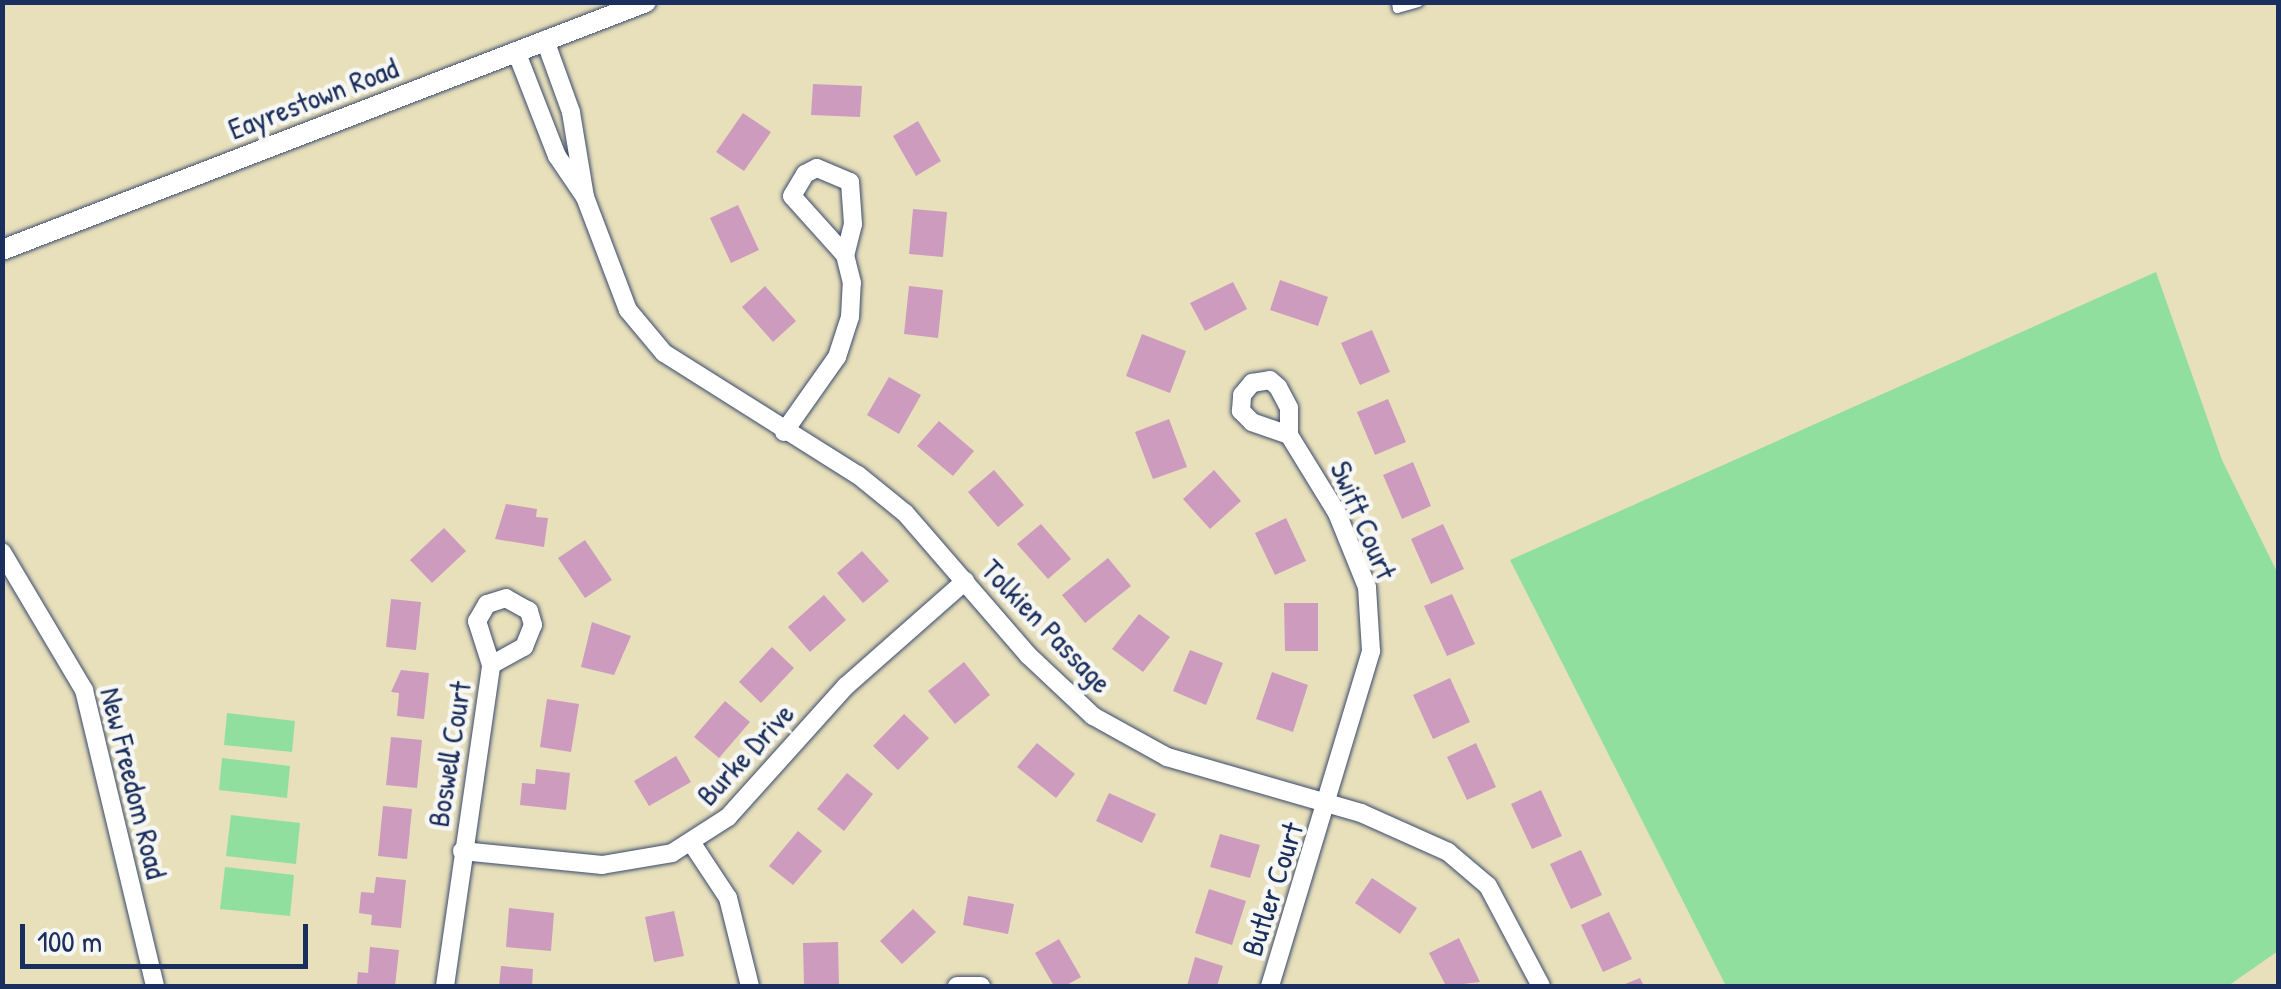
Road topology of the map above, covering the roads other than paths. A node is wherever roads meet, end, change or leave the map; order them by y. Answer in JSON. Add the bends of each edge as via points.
{"nodes":[{"id":1,"x":646,"y":2,"type":"edge"},
{"id":2,"x":1396,"y":2,"type":"edge"},
{"id":3,"x":1418,"y":2,"type":"edge"},
{"id":4,"x":546,"y":40,"type":"junction"},
{"id":5,"x":516,"y":52,"type":"junction"},
{"id":6,"x":585,"y":197,"type":"junction"},
{"id":7,"x":2,"y":250,"type":"edge"},
{"id":8,"x":845,"y":255,"type":"junction"},
{"id":9,"x":784,"y":432,"type":"junction"},
{"id":10,"x":1289,"y":434,"type":"dead end"},
{"id":11,"x":2,"y":552,"type":"edge"},
{"id":12,"x":965,"y":581,"type":"junction"},
{"id":13,"x":492,"y":665,"type":"dead end"},
{"id":14,"x":1327,"y":808,"type":"junction"},
{"id":15,"x":691,"y":842,"type":"junction"},
{"id":16,"x":462,"y":852,"type":"junction"},
{"id":17,"x":155,"y":986,"type":"edge"},
{"id":18,"x":445,"y":986,"type":"edge"},
{"id":19,"x":750,"y":986,"type":"edge"},
{"id":20,"x":957,"y":986,"type":"edge"},
{"id":21,"x":981,"y":986,"type":"edge"},
{"id":22,"x":1270,"y":986,"type":"edge"},
{"id":23,"x":1541,"y":986,"type":"edge"}],
"edges":[{"from":1,"to":4,"type":"street","name":"Eayrestown Road"},
{"from":2,"to":3,"type":"lane"},
{"from":4,"to":5,"type":"street","name":"Eayrestown Road"},
{"from":4,"to":6,"type":"street","name":"Tolkien Passage","via":[[571,112]]},
{"from":5,"to":6,"type":"street","name":"Tolkien Passage","via":[[558,156]]},
{"from":5,"to":7,"type":"street","name":"Eayrestown Road"},
{"from":6,"to":9,"type":"street","name":"Tolkien Passage","via":[[615,282],[644,332],[686,372]]},
{"from":8,"to":8,"type":"street","via":[[792,196],[817,168],[850,182],[853,224]]},
{"from":8,"to":9,"type":"street","via":[[851,302],[838,357]]},
{"from":9,"to":12,"type":"street","name":"Tolkien Passage","via":[[882,494],[928,534]]},
{"from":10,"to":14,"type":"street","name":"Swift Court","via":[[1338,513],[1367,587],[1372,622],[1371,652]]},
{"from":11,"to":17,"type":"street","name":"New Freedom Road","via":[[84,690]]},
{"from":12,"to":14,"type":"street","name":"Tolkien Passage","via":[[1050,677],[1127,738]]},
{"from":12,"to":15,"type":"street","name":"Burke Drive","via":[[846,686],[728,817]]},
{"from":13,"to":16,"type":"street","name":"Boswell Court"},
{"from":14,"to":22,"type":"street","name":"Butler Court"},
{"from":14,"to":23,"type":"street","name":"Tolkien Passage","via":[[1400,827],[1469,868],[1488,886]]},
{"from":15,"to":16,"type":"street","name":"Burke Drive","via":[[650,860],[614,865]]},
{"from":15,"to":19,"type":"street","via":[[736,917]]},
{"from":16,"to":18,"type":"street","name":"Boswell Court"},
{"from":20,"to":21,"type":"street"}]}
